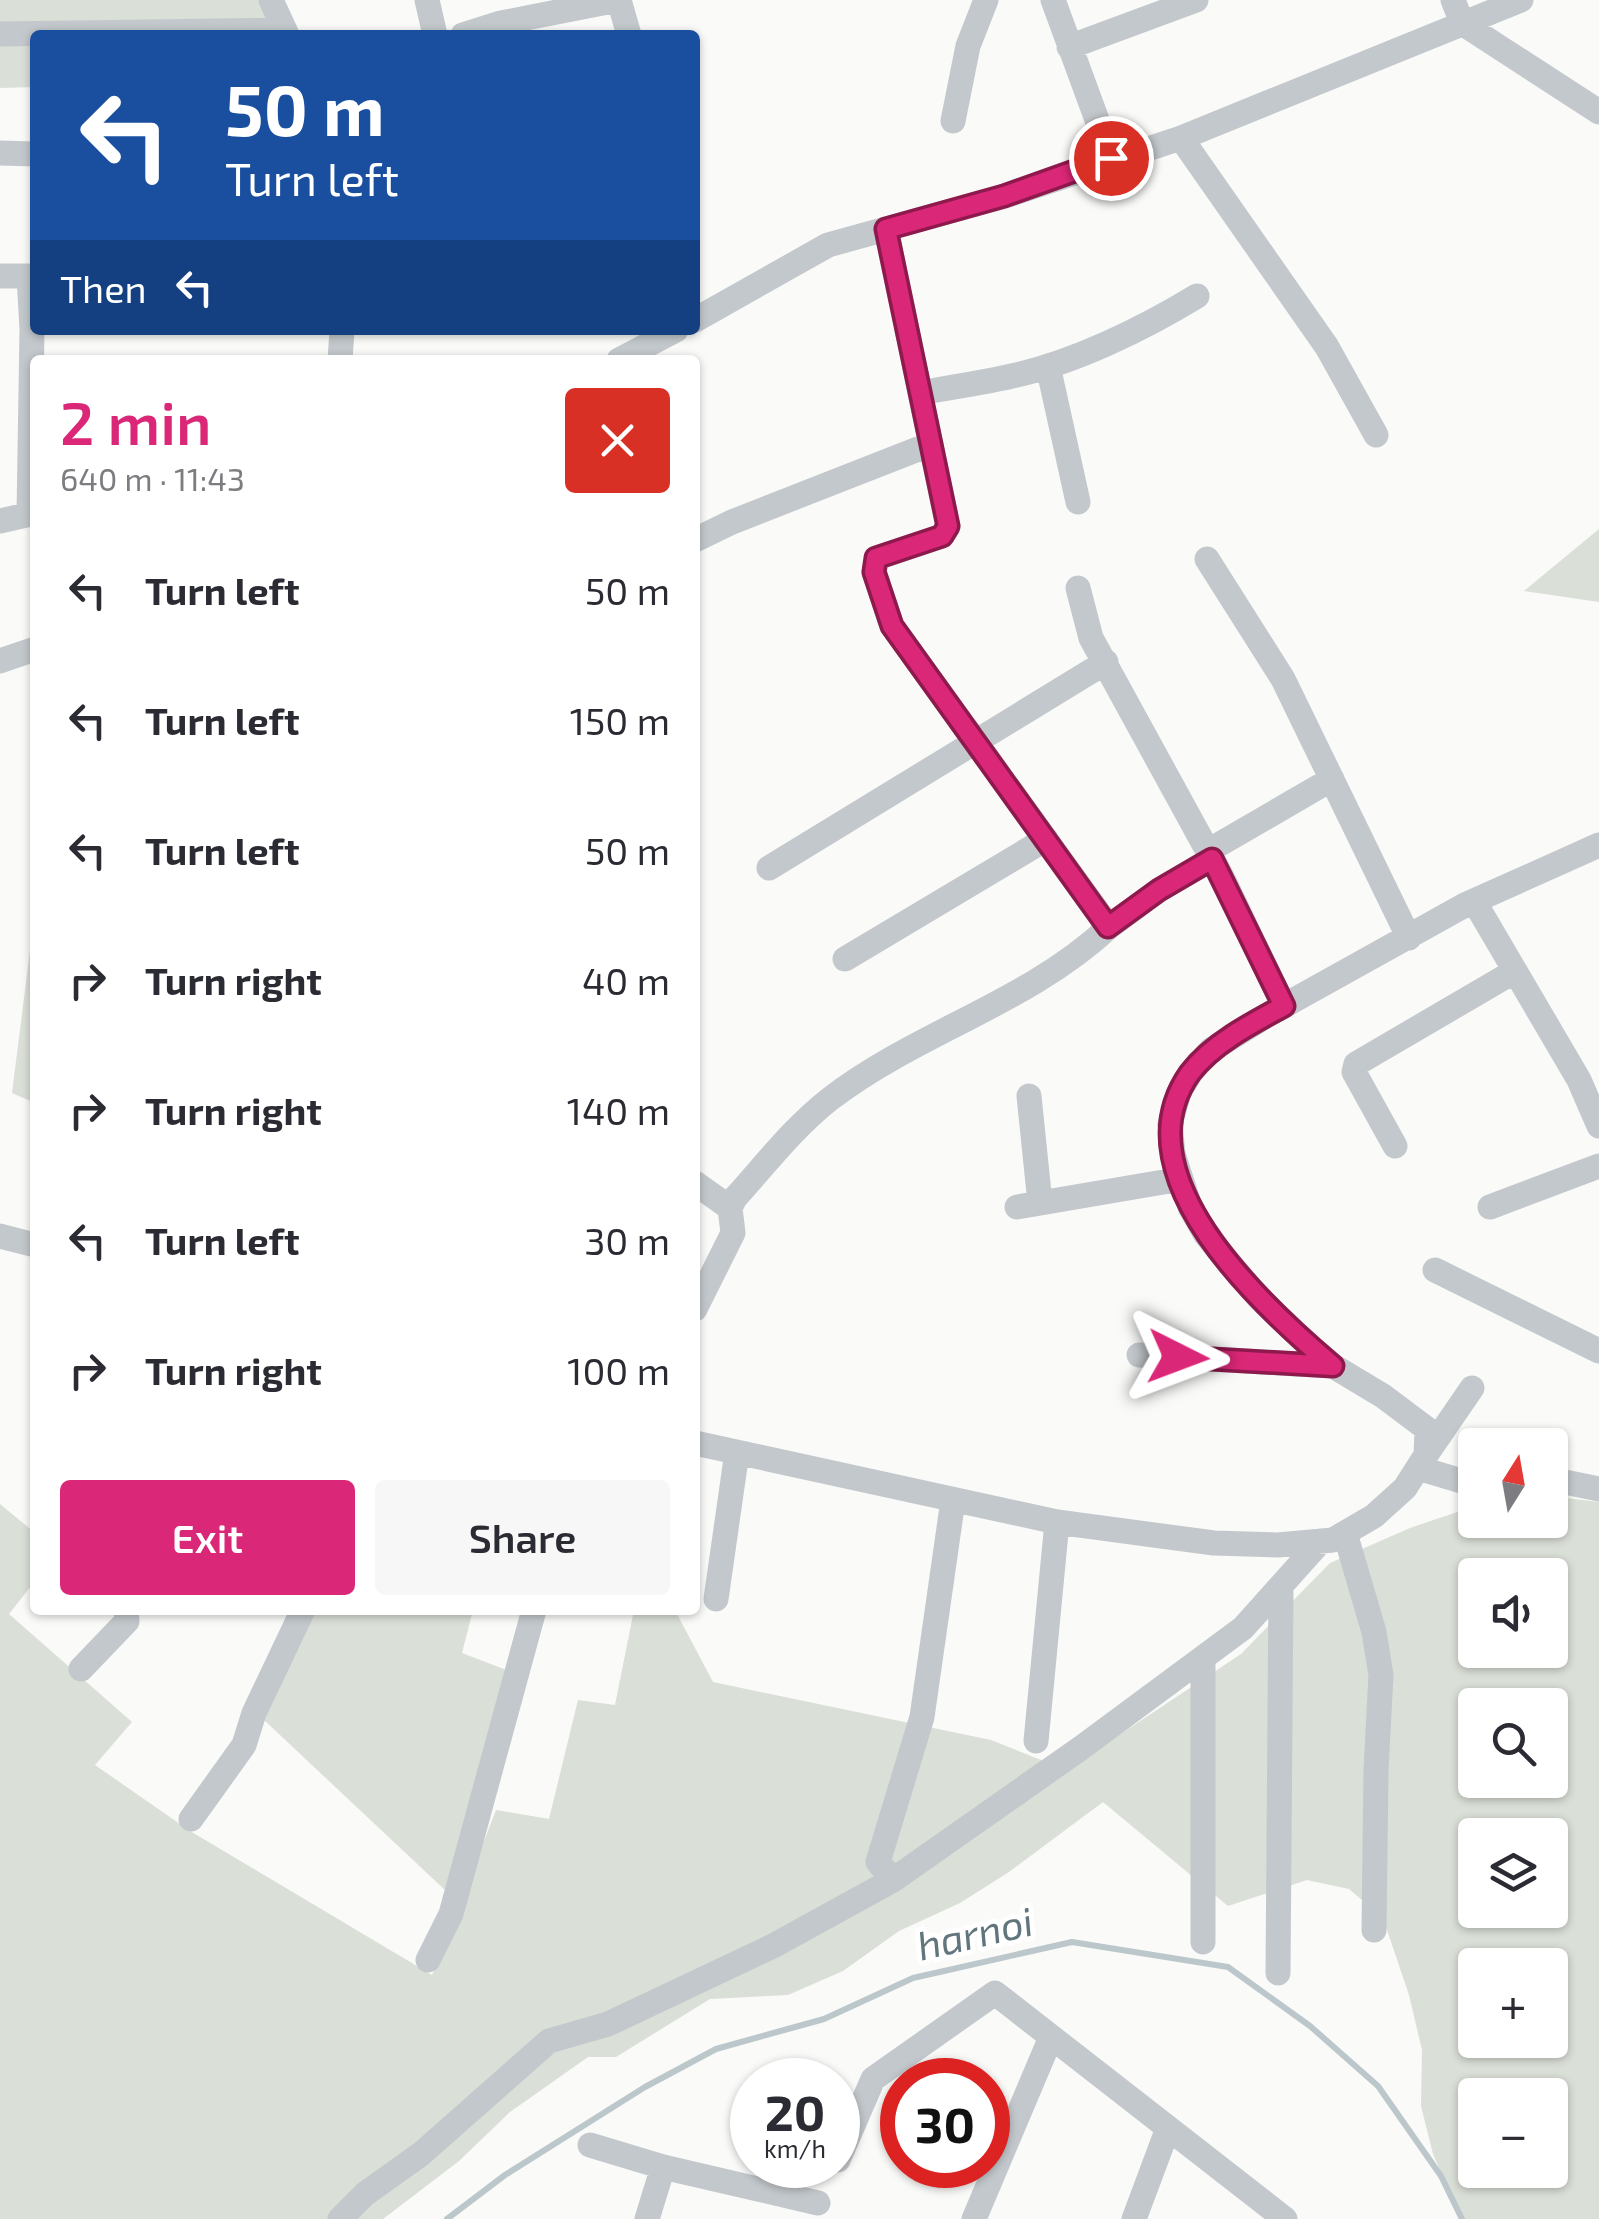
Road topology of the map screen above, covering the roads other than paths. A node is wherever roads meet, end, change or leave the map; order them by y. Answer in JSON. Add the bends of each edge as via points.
{"nodes":[{"id":1,"x":271,"y":0,"type":"edge"},
{"id":2,"x":428,"y":0,"type":"edge"},
{"id":3,"x":619,"y":0,"type":"edge"},
{"id":4,"x":986,"y":0,"type":"edge"},
{"id":5,"x":1053,"y":0,"type":"edge"},
{"id":6,"x":1196,"y":0,"type":"edge"},
{"id":7,"x":1520,"y":0,"type":"edge"},
{"id":8,"x":1457,"y":12,"type":"edge"},
{"id":9,"x":285,"y":30,"type":"edge"},
{"id":10,"x":434,"y":30,"type":"edge"},
{"id":11,"x":478,"y":30,"type":"edge"},
{"id":12,"x":628,"y":30,"type":"edge"},
{"id":13,"x":0,"y":34,"type":"edge"},
{"id":14,"x":30,"y":34,"type":"edge"},
{"id":15,"x":1069,"y":47,"type":"junction"},
{"id":16,"x":1599,"y":112,"type":"edge"},
{"id":17,"x":953,"y":121,"type":"dead end"},
{"id":18,"x":1181,"y":138,"type":"junction"},
{"id":19,"x":0,"y":154,"type":"edge"},
{"id":20,"x":30,"y":154,"type":"edge"},
{"id":21,"x":1111,"y":158,"type":"junction"},
{"id":22,"x":886,"y":229,"type":"junction"},
{"id":23,"x":0,"y":276,"type":"edge"},
{"id":24,"x":30,"y":293,"type":"edge"},
{"id":25,"x":1197,"y":296,"type":"dead end"},
{"id":26,"x":700,"y":310,"type":"edge"},
{"id":27,"x":666,"y":335,"type":"edge"},
{"id":28,"x":628,"y":355,"type":"edge"},
{"id":29,"x":1048,"y":366,"type":"junction"},
{"id":30,"x":920,"y":393,"type":"junction"},
{"id":31,"x":1376,"y":435,"type":"dead end"},
{"id":32,"x":930,"y":444,"type":"junction"},
{"id":33,"x":1078,"y":502,"type":"dead end"},
{"id":34,"x":30,"y":514,"type":"edge"},
{"id":35,"x":0,"y":522,"type":"edge"},
{"id":36,"x":700,"y":538,"type":"edge"},
{"id":37,"x":1207,"y":559,"type":"dead end"},
{"id":38,"x":1078,"y":588,"type":"dead end"},
{"id":39,"x":30,"y":651,"type":"edge"},
{"id":40,"x":1106,"y":662,"type":"junction"},
{"id":41,"x":0,"y":665,"type":"edge"},
{"id":42,"x":978,"y":743,"type":"junction"},
{"id":43,"x":1332,"y":779,"type":"junction"},
{"id":44,"x":1046,"y":839,"type":"junction"},
{"id":45,"x":1599,"y":845,"type":"edge"},
{"id":46,"x":1210,"y":855,"type":"junction"},
{"id":47,"x":769,"y":868,"type":"dead end"},
{"id":48,"x":1474,"y":902,"type":"junction"},
{"id":49,"x":1108,"y":927,"type":"junction"},
{"id":50,"x":1408,"y":938,"type":"junction"},
{"id":51,"x":845,"y":959,"type":"dead end"},
{"id":52,"x":1514,"y":971,"type":"junction"},
{"id":53,"x":1284,"y":1006,"type":"junction"},
{"id":54,"x":1029,"y":1096,"type":"dead end"},
{"id":55,"x":1599,"y":1126,"type":"edge"},
{"id":56,"x":1395,"y":1146,"type":"dead end"},
{"id":57,"x":1599,"y":1166,"type":"edge"},
{"id":58,"x":1181,"y":1178,"type":"junction"},
{"id":59,"x":700,"y":1187,"type":"edge"},
{"id":60,"x":1490,"y":1207,"type":"dead end"},
{"id":61,"x":730,"y":1208,"type":"junction"},
{"id":62,"x":0,"y":1236,"type":"edge"},
{"id":63,"x":30,"y":1244,"type":"edge"},
{"id":64,"x":1435,"y":1270,"type":"dead end"},
{"id":65,"x":700,"y":1298,"type":"edge"},
{"id":66,"x":1599,"y":1352,"type":"edge"},
{"id":67,"x":1140,"y":1355,"type":"dead end"},
{"id":68,"x":1333,"y":1366,"type":"junction"},
{"id":69,"x":1472,"y":1388,"type":"dead end"},
{"id":70,"x":700,"y":1443,"type":"edge"},
{"id":71,"x":737,"y":1452,"type":"junction"},
{"id":72,"x":1422,"y":1461,"type":"junction"},
{"id":73,"x":1458,"y":1477,"type":"edge"},
{"id":74,"x":1568,"y":1483,"type":"edge"},
{"id":75,"x":1599,"y":1489,"type":"edge"},
{"id":76,"x":953,"y":1500,"type":"junction"},
{"id":77,"x":1057,"y":1522,"type":"junction"},
{"id":78,"x":1333,"y":1537,"type":"junction"},
{"id":79,"x":1280,"y":1586,"type":"junction"},
{"id":80,"x":716,"y":1599,"type":"dead end"},
{"id":81,"x":126,"y":1615,"type":"edge"},
{"id":82,"x":300,"y":1615,"type":"edge"},
{"id":83,"x":533,"y":1615,"type":"edge"},
{"id":84,"x":1203,"y":1658,"type":"junction"},
{"id":85,"x":80,"y":1668,"type":"dead end"},
{"id":86,"x":1036,"y":1741,"type":"dead end"},
{"id":87,"x":192,"y":1818,"type":"dead end"},
{"id":88,"x":894,"y":1880,"type":"junction"},
{"id":89,"x":1374,"y":1930,"type":"dead end"},
{"id":90,"x":1203,"y":1942,"type":"dead end"},
{"id":91,"x":428,"y":1960,"type":"dead end"},
{"id":92,"x":1278,"y":1973,"type":"dead end"},
{"id":93,"x":1051,"y":2037,"type":"junction"},
{"id":94,"x":860,"y":2108,"type":"edge"},
{"id":95,"x":1168,"y":2128,"type":"junction"},
{"id":96,"x":590,"y":2146,"type":"dead end"},
{"id":97,"x":663,"y":2167,"type":"junction"},
{"id":98,"x":825,"y":2188,"type":"edge"},
{"id":99,"x":815,"y":2211,"type":"edge"},
{"id":100,"x":340,"y":2219,"type":"edge"},
{"id":101,"x":646,"y":2219,"type":"edge"},
{"id":102,"x":974,"y":2219,"type":"edge"},
{"id":103,"x":1134,"y":2219,"type":"edge"},
{"id":104,"x":1285,"y":2219,"type":"edge"}],
"edges":[{"from":1,"to":9,"type":"street"},
{"from":2,"to":10,"type":"street"},
{"from":3,"to":11,"type":"street"},
{"from":3,"to":12,"type":"street"},
{"from":4,"to":17,"type":"street","via":[[968,46]]},
{"from":5,"to":15,"type":"street"},
{"from":6,"to":15,"type":"street"},
{"from":7,"to":8,"type":"street"},
{"from":8,"to":16,"type":"street"},
{"from":8,"to":18,"type":"street"},
{"from":13,"to":14,"type":"street"},
{"from":15,"to":21,"type":"street"},
{"from":18,"to":21,"type":"street"},
{"from":18,"to":31,"type":"street","via":[[1327,348]]},
{"from":19,"to":20,"type":"street"},
{"from":21,"to":22,"type":"street"},
{"from":22,"to":26,"type":"street","via":[[828,245]]},
{"from":22,"to":30,"type":"street"},
{"from":23,"to":24,"type":"street","via":[[29,276]]},
{"from":25,"to":29,"type":"street","via":[[1162,318]]},
{"from":27,"to":28,"type":"street"},
{"from":29,"to":30,"type":"street"},
{"from":29,"to":33,"type":"street"},
{"from":30,"to":32,"type":"street"},
{"from":32,"to":36,"type":"street"},
{"from":32,"to":42,"type":"street","via":[[948,526],[942,536],[876,558],[874,572],[892,626]]},
{"from":34,"to":35,"type":"street"},
{"from":37,"to":43,"type":"street","via":[[1282,679]]},
{"from":38,"to":40,"type":"street","via":[[1091,638]]},
{"from":39,"to":41,"type":"street"},
{"from":40,"to":42,"type":"street"},
{"from":40,"to":46,"type":"street"},
{"from":42,"to":44,"type":"street"},
{"from":42,"to":47,"type":"street"},
{"from":43,"to":46,"type":"street"},
{"from":43,"to":50,"type":"street"},
{"from":44,"to":49,"type":"street"},
{"from":44,"to":51,"type":"street"},
{"from":45,"to":48,"type":"street"},
{"from":46,"to":49,"type":"street"},
{"from":46,"to":53,"type":"street"},
{"from":48,"to":50,"type":"street"},
{"from":48,"to":52,"type":"street"},
{"from":49,"to":61,"type":"street","via":[[1023,991],[832,1098]]},
{"from":50,"to":53,"type":"street"},
{"from":52,"to":55,"type":"street"},
{"from":52,"to":56,"type":"street","via":[[1356,1064],[1354,1072]]},
{"from":53,"to":58,"type":"street","via":[[1212,1050],[1186,1082],[1170,1124]]},
{"from":54,"to":58,"type":"street","via":[[1029,1205]]},
{"from":57,"to":60,"type":"street"},
{"from":58,"to":68,"type":"street","via":[[1190,1207],[1227,1262]]},
{"from":59,"to":61,"type":"street"},
{"from":61,"to":65,"type":"street","via":[[732,1234]]},
{"from":62,"to":63,"type":"street"},
{"from":64,"to":66,"type":"street"},
{"from":67,"to":68,"type":"street"},
{"from":68,"to":72,"type":"street","via":[[1427,1429]]},
{"from":69,"to":72,"type":"street"},
{"from":70,"to":71,"type":"street"},
{"from":71,"to":76,"type":"street"},
{"from":71,"to":80,"type":"street"},
{"from":72,"to":73,"type":"street"},
{"from":72,"to":78,"type":"street","via":[[1406,1488],[1374,1516]]},
{"from":74,"to":75,"type":"street"},
{"from":76,"to":77,"type":"street"},
{"from":76,"to":88,"type":"street","via":[[922,1717],[878,1862]]},
{"from":77,"to":78,"type":"street","via":[[1214,1542],[1278,1545]]},
{"from":77,"to":86,"type":"street"},
{"from":78,"to":79,"type":"street"},
{"from":78,"to":89,"type":"street","via":[[1374,1632],[1380,1675]]},
{"from":79,"to":84,"type":"street"},
{"from":79,"to":92,"type":"street"},
{"from":81,"to":85,"type":"street"},
{"from":82,"to":87,"type":"street","via":[[244,1744]]},
{"from":83,"to":91,"type":"street","via":[[451,1914]]},
{"from":84,"to":88,"type":"street"},
{"from":84,"to":90,"type":"street"},
{"from":88,"to":100,"type":"street","via":[[608,2024],[549,2040]]},
{"from":93,"to":94,"type":"street","via":[[995,1993],[873,2079]]},
{"from":93,"to":95,"type":"street"},
{"from":93,"to":102,"type":"street"},
{"from":95,"to":103,"type":"street"},
{"from":95,"to":104,"type":"street"},
{"from":96,"to":97,"type":"street"},
{"from":97,"to":99,"type":"street"},
{"from":97,"to":101,"type":"street"},
{"from":98,"to":99,"type":"street"}]}
